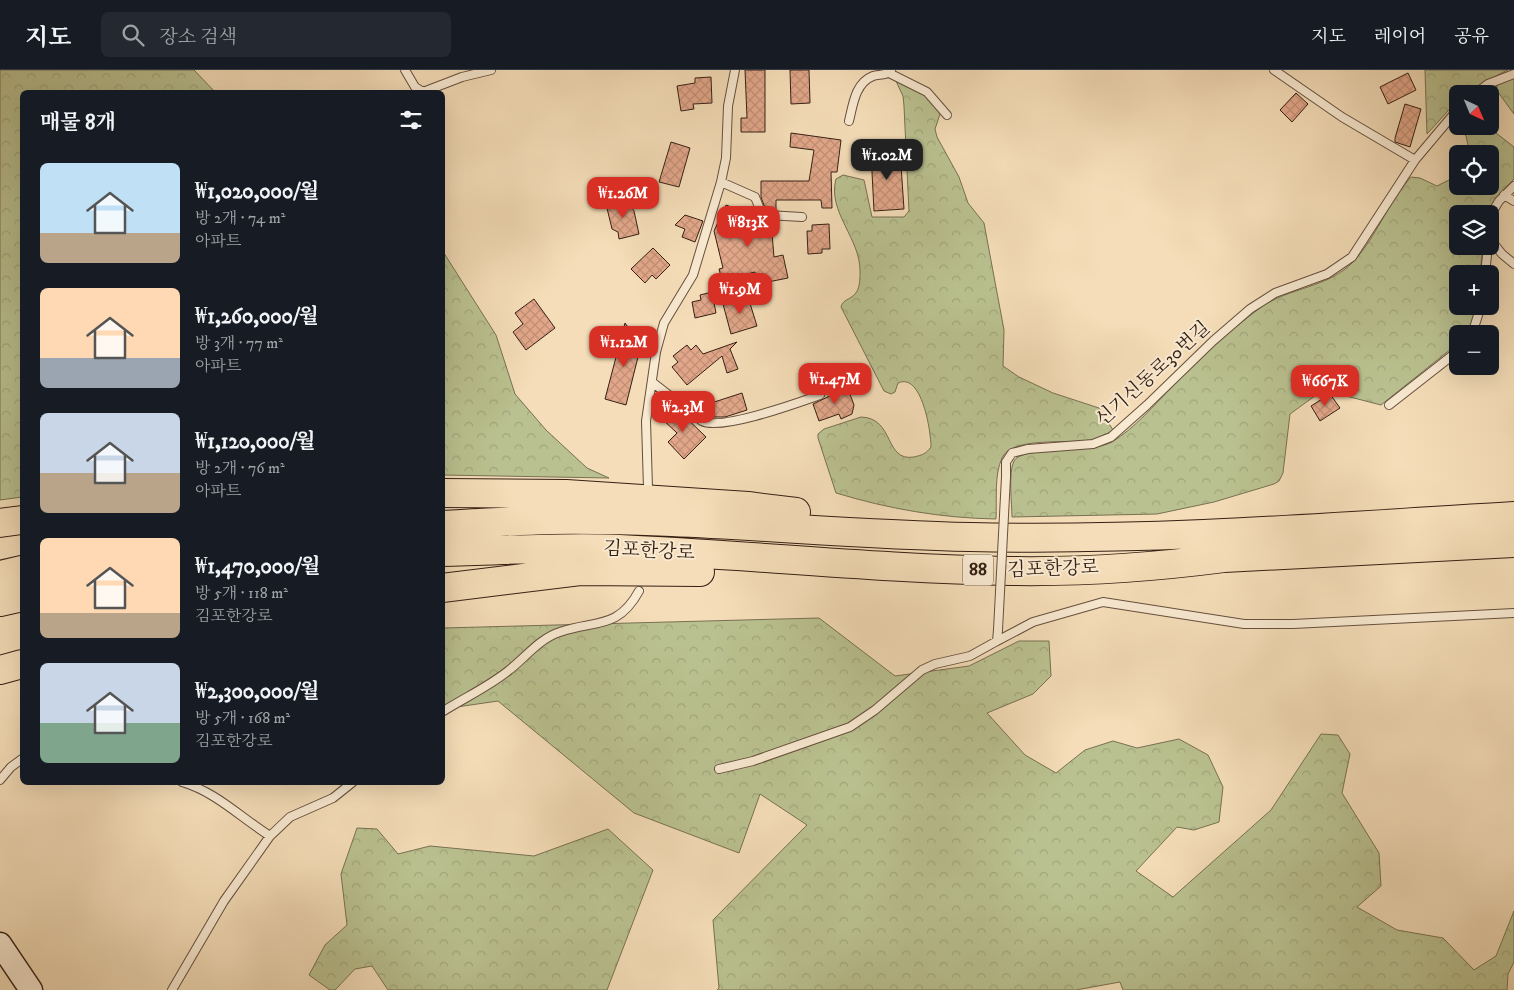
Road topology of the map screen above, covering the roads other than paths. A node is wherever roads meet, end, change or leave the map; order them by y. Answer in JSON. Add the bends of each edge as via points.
{"nodes":[{"id":1,"x":405,"y":70,"type":"edge"},
{"id":2,"x":491,"y":70,"type":"edge"},
{"id":3,"x":735,"y":70,"type":"edge"},
{"id":4,"x":1274,"y":70,"type":"edge"},
{"id":5,"x":890,"y":72,"type":"edge"},
{"id":6,"x":1514,"y":74,"type":"edge"},
{"id":7,"x":1487,"y":85,"type":"edge"},
{"id":8,"x":420,"y":90,"type":"edge"},
{"id":9,"x":428,"y":90,"type":"edge"},
{"id":10,"x":947,"y":115,"type":"dead end"},
{"id":11,"x":1449,"y":120,"type":"edge"},
{"id":12,"x":849,"y":121,"type":"dead end"},
{"id":13,"x":1415,"y":160,"type":"junction"},
{"id":14,"x":721,"y":182,"type":"junction"},
{"id":15,"x":1514,"y":186,"type":"edge"},
{"id":16,"x":1504,"y":196,"type":"junction"},
{"id":17,"x":1514,"y":201,"type":"edge"},
{"id":18,"x":1498,"y":205,"type":"edge"},
{"id":19,"x":802,"y":217,"type":"dead end"},
{"id":20,"x":1499,"y":250,"type":"edge"},
{"id":21,"x":1514,"y":264,"type":"edge"},
{"id":22,"x":1449,"y":358,"type":"edge"},
{"id":23,"x":652,"y":382,"type":"junction"},
{"id":24,"x":820,"y":396,"type":"dead end"},
{"id":25,"x":1389,"y":405,"type":"dead end"},
{"id":26,"x":648,"y":488,"type":"dead end"},
{"id":27,"x":445,"y":493,"type":"edge"},
{"id":28,"x":1514,"y":516,"type":"edge"},
{"id":29,"x":20,"y":520,"type":"edge"},
{"id":30,"x":0,"y":523,"type":"edge"},
{"id":31,"x":445,"y":525,"type":"edge"},
{"id":32,"x":968,"y":537,"type":"junction"},
{"id":33,"x":1514,"y":543,"type":"edge"},
{"id":34,"x":445,"y":552,"type":"edge"},
{"id":35,"x":854,"y":564,"type":"junction"},
{"id":36,"x":20,"y":570,"type":"edge"},
{"id":37,"x":0,"y":575,"type":"edge"},
{"id":38,"x":445,"y":588,"type":"edge"},
{"id":39,"x":639,"y":591,"type":"dead end"},
{"id":40,"x":20,"y":597,"type":"edge"},
{"id":41,"x":0,"y":602,"type":"edge"},
{"id":42,"x":1514,"y":612,"type":"edge"},
{"id":43,"x":997,"y":641,"type":"junction"},
{"id":44,"x":20,"y":665,"type":"edge"},
{"id":45,"x":0,"y":670,"type":"edge"},
{"id":46,"x":445,"y":710,"type":"edge"},
{"id":47,"x":20,"y":760,"type":"edge"},
{"id":48,"x":719,"y":769,"type":"dead end"},
{"id":49,"x":0,"y":780,"type":"edge"},
{"id":50,"x":190,"y":785,"type":"edge"},
{"id":51,"x":349,"y":785,"type":"edge"},
{"id":52,"x":270,"y":836,"type":"junction"},
{"id":53,"x":0,"y":944,"type":"edge"},
{"id":54,"x":31,"y":990,"type":"edge"},
{"id":55,"x":172,"y":990,"type":"edge"}],
"edges":[{"from":1,"to":8,"type":"lane"},
{"from":2,"to":9,"type":"lane"},
{"from":3,"to":14,"type":"lane"},
{"from":4,"to":13,"type":"lane","via":[[1342,117]]},
{"from":5,"to":10,"type":"lane","via":[[927,92]]},
{"from":5,"to":12,"type":"lane","via":[[871,77],[860,86]]},
{"from":6,"to":7,"type":"lane"},
{"from":11,"to":13,"type":"lane","name":"신기신동로30번길"},
{"from":13,"to":43,"type":"lane","name":"신기신동로30번길","bridge":true,"via":[[1361,246],[1340,268],[1275,293],[1250,309],[1112,437],[1093,444],[1019,450],[1008,457]]},
{"from":14,"to":19,"type":"lane","via":[[755,197],[761,212],[766,215]]},
{"from":14,"to":23,"type":"lane","via":[[693,275],[660,334]]},
{"from":15,"to":16,"type":"lane"},
{"from":16,"to":17,"type":"lane"},
{"from":16,"to":18,"type":"lane"},
{"from":20,"to":21,"type":"lane"},
{"from":22,"to":25,"type":"lane"},
{"from":23,"to":24,"type":"lane","via":[[702,421],[712,424]]},
{"from":23,"to":26,"type":"lane","via":[[646,421]]},
{"from":27,"to":32,"type":"highway","via":[[566,494],[748,506],[845,517]]},
{"from":28,"to":32,"type":"highway","name":"김포한강로","number":"88","via":[[1165,537]]},
{"from":29,"to":30,"type":"highway"},
{"from":31,"to":32,"type":"highway","name":"김포한강로","number":"88","via":[[614,521]]},
{"from":33,"to":35,"type":"highway","name":"김포한강로","number":"88","via":[[1040,570]]},
{"from":34,"to":35,"type":"highway","name":"김포한강로","number":"88","via":[[618,549]]},
{"from":35,"to":38,"type":"highway","via":[[769,574],[580,571]]},
{"from":36,"to":37,"type":"highway"},
{"from":39,"to":46,"type":"lane","via":[[633,603],[614,618],[596,626],[560,632],[547,638],[507,672]]},
{"from":40,"to":41,"type":"highway"},
{"from":42,"to":43,"type":"lane","via":[[1244,624],[1103,602],[1033,622]]},
{"from":43,"to":48,"type":"lane","via":[[970,656],[922,670],[850,727],[753,761]]},
{"from":44,"to":45,"type":"highway"},
{"from":47,"to":49,"type":"lane"},
{"from":50,"to":52,"type":"lane","via":[[212,794]]},
{"from":51,"to":52,"type":"lane","via":[[326,802],[290,817]]},
{"from":52,"to":55,"type":"lane","via":[[224,901]]},
{"from":53,"to":54,"type":"street"}]}
